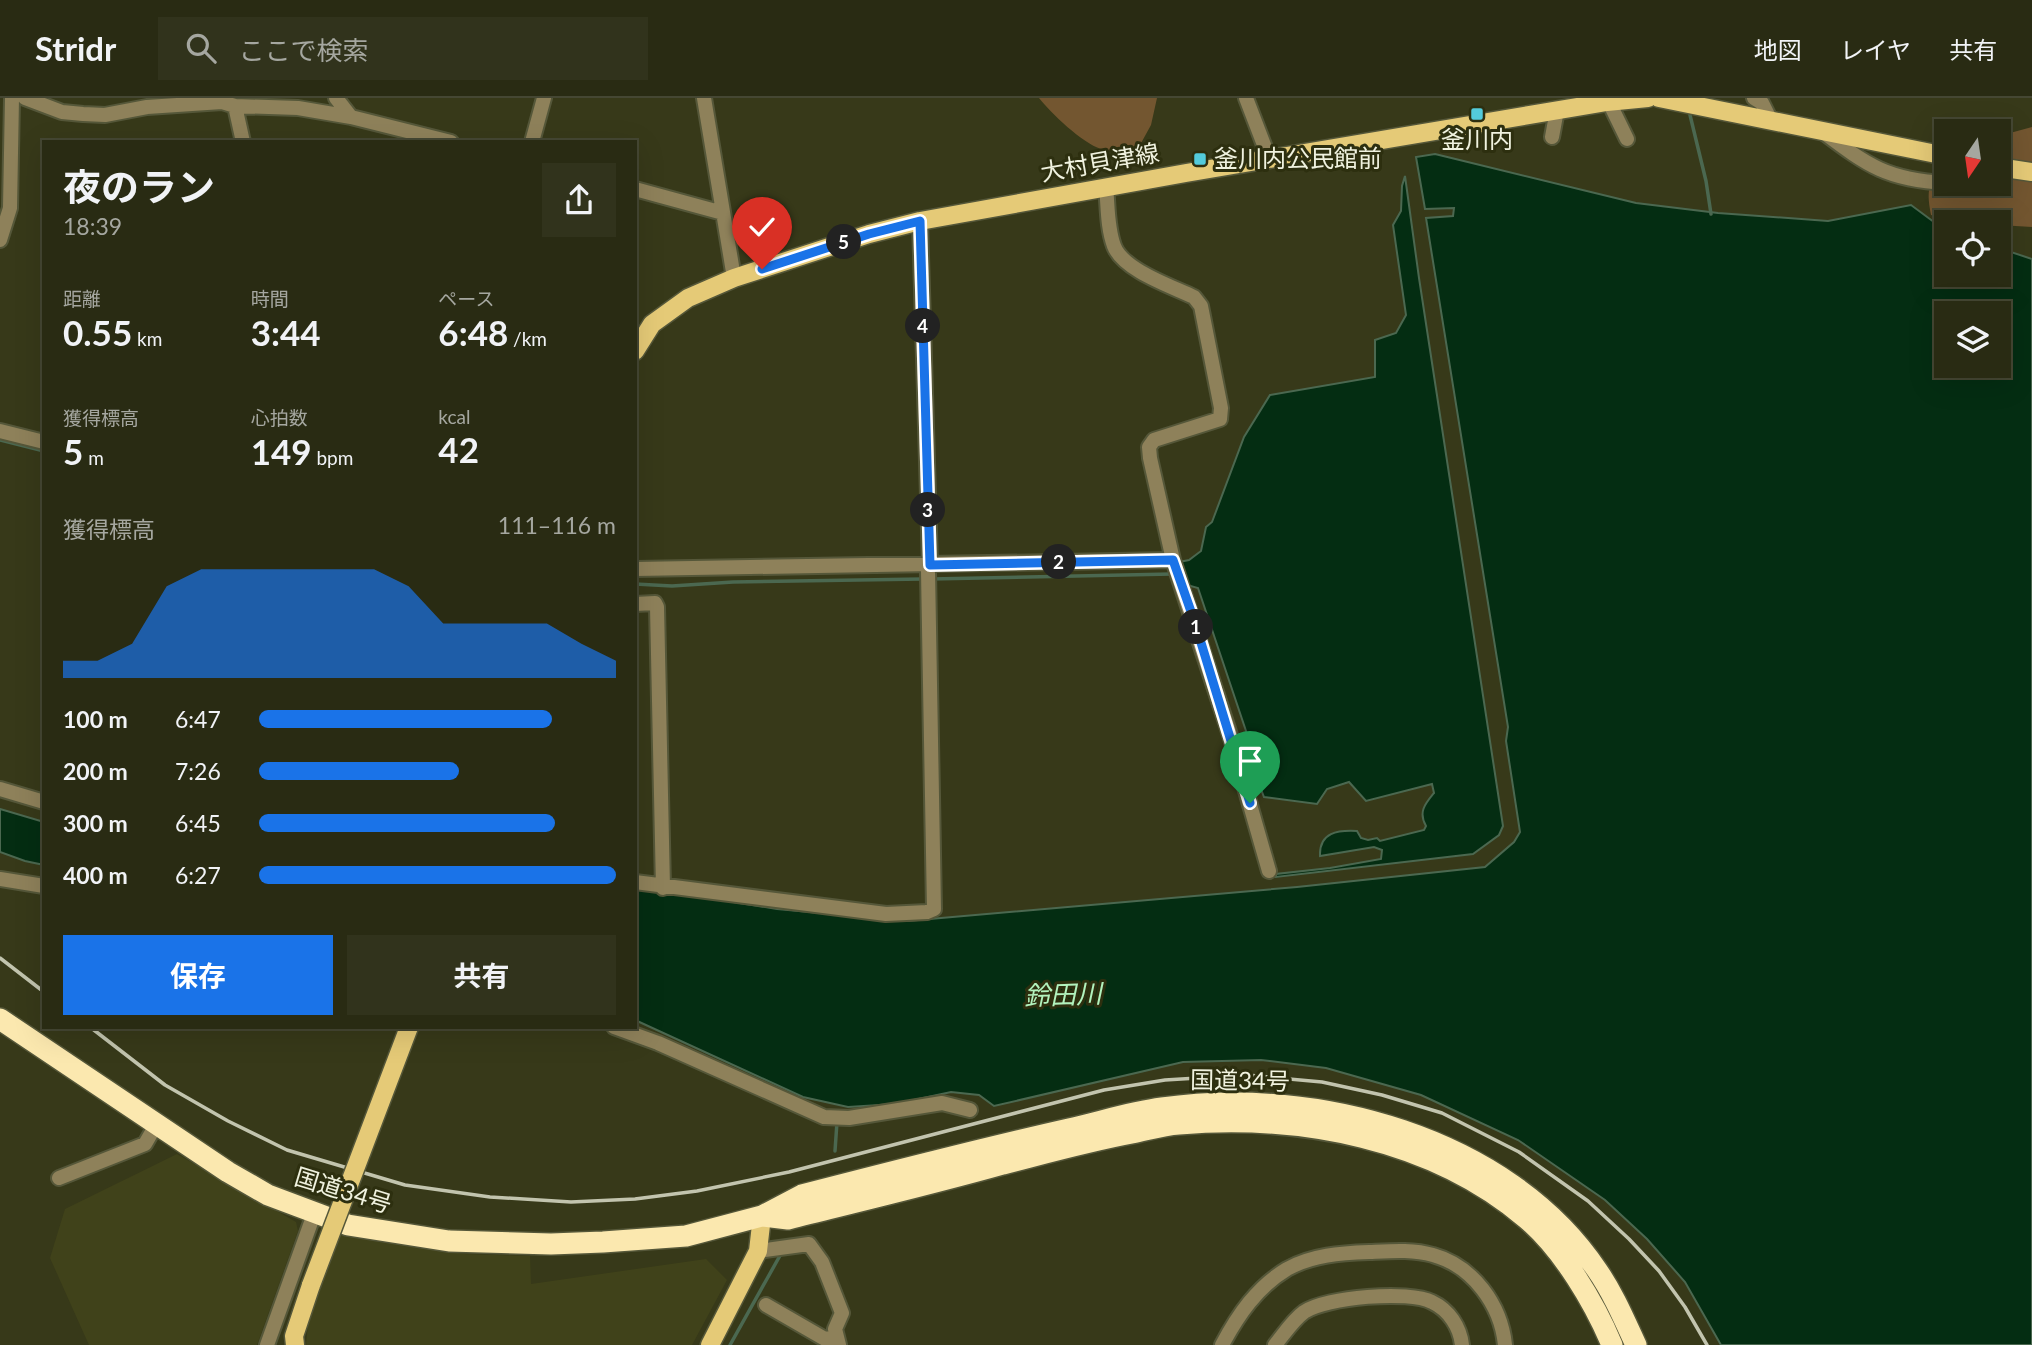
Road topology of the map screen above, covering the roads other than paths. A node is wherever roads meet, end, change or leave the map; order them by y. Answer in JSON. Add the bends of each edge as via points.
{"nodes":[{"id":1,"x":12,"y":98,"type":"edge"},
{"id":2,"x":25,"y":98,"type":"edge"},
{"id":3,"x":336,"y":98,"type":"edge"},
{"id":4,"x":544,"y":98,"type":"edge"},
{"id":5,"x":704,"y":98,"type":"edge"},
{"id":6,"x":1246,"y":98,"type":"edge"},
{"id":7,"x":1648,"y":98,"type":"edge"},
{"id":8,"x":1659,"y":98,"type":"edge"},
{"id":9,"x":1754,"y":98,"type":"edge"},
{"id":10,"x":1607,"y":100,"type":"edge"},
{"id":11,"x":226,"y":102,"type":"edge"},
{"id":12,"x":1709,"y":103,"type":"edge"},
{"id":13,"x":1557,"y":110,"type":"junction"},
{"id":14,"x":351,"y":117,"type":"junction"},
{"id":15,"x":1770,"y":119,"type":"junction"},
{"id":16,"x":1822,"y":131,"type":"junction"},
{"id":17,"x":1552,"y":137,"type":"dead end"},
{"id":18,"x":1627,"y":139,"type":"dead end"},
{"id":19,"x":242,"y":140,"type":"edge"},
{"id":20,"x":444,"y":140,"type":"edge"},
{"id":21,"x":533,"y":140,"type":"edge"},
{"id":22,"x":1934,"y":154,"type":"edge"},
{"id":23,"x":1269,"y":158,"type":"junction"},
{"id":24,"x":2011,"y":169,"type":"edge"},
{"id":25,"x":2032,"y":172,"type":"edge"},
{"id":26,"x":1934,"y":182,"type":"edge"},
{"id":27,"x":1106,"y":186,"type":"junction"},
{"id":28,"x":637,"y":190,"type":"edge"},
{"id":29,"x":723,"y":212,"type":"junction"},
{"id":30,"x":920,"y":221,"type":"junction"},
{"id":31,"x":0,"y":240,"type":"edge"},
{"id":32,"x":734,"y":278,"type":"junction"},
{"id":33,"x":637,"y":348,"type":"edge"},
{"id":34,"x":0,"y":431,"type":"edge"},
{"id":35,"x":42,"y":442,"type":"edge"},
{"id":36,"x":1174,"y":562,"type":"junction"},
{"id":37,"x":929,"y":568,"type":"junction"},
{"id":38,"x":637,"y":569,"type":"edge"},
{"id":39,"x":637,"y":604,"type":"edge"},
{"id":40,"x":0,"y":789,"type":"edge"},
{"id":41,"x":42,"y":801,"type":"edge"},
{"id":42,"x":1269,"y":871,"type":"dead end"},
{"id":43,"x":0,"y":879,"type":"edge"},
{"id":44,"x":637,"y":883,"type":"edge"},
{"id":45,"x":42,"y":886,"type":"edge"},
{"id":46,"x":663,"y":888,"type":"junction"},
{"id":47,"x":0,"y":1019,"type":"edge"},
{"id":48,"x":408,"y":1029,"type":"edge"},
{"id":49,"x":620,"y":1029,"type":"edge"},
{"id":50,"x":970,"y":1110,"type":"dead end"},
{"id":51,"x":156,"y":1125,"type":"junction"},
{"id":52,"x":59,"y":1178,"type":"dead end"},
{"id":53,"x":314,"y":1214,"type":"junction"},
{"id":54,"x":762,"y":1216,"type":"junction"},
{"id":55,"x":766,"y":1250,"type":"junction"},
{"id":56,"x":766,"y":1305,"type":"dead end"},
{"id":57,"x":819,"y":1341,"type":"edge"},
{"id":58,"x":838,"y":1341,"type":"edge"},
{"id":59,"x":267,"y":1345,"type":"edge"},
{"id":60,"x":295,"y":1345,"type":"edge"},
{"id":61,"x":710,"y":1345,"type":"edge"},
{"id":62,"x":1222,"y":1345,"type":"edge"},
{"id":63,"x":1275,"y":1345,"type":"edge"},
{"id":64,"x":1462,"y":1345,"type":"edge"},
{"id":65,"x":1505,"y":1345,"type":"edge"},
{"id":66,"x":1612,"y":1345,"type":"edge"},
{"id":67,"x":1636,"y":1345,"type":"edge"}],
"edges":[{"from":1,"to":31,"type":"street","via":[[10,208]]},
{"from":2,"to":11,"type":"street","via":[[62,112],[105,115]]},
{"from":3,"to":14,"type":"street"},
{"from":4,"to":21,"type":"street"},
{"from":5,"to":29,"type":"street"},
{"from":6,"to":23,"type":"street"},
{"from":7,"to":10,"type":"main road","name":"大村貝津線"},
{"from":8,"to":12,"type":"main road"},
{"from":9,"to":15,"type":"street"},
{"from":10,"to":13,"type":"main road","name":"大村貝津線"},
{"from":10,"to":18,"type":"street"},
{"from":11,"to":14,"type":"street"},
{"from":11,"to":19,"type":"street"},
{"from":12,"to":15,"type":"main road"},
{"from":13,"to":17,"type":"street"},
{"from":13,"to":23,"type":"main road","name":"大村貝津線"},
{"from":14,"to":20,"type":"street"},
{"from":15,"to":16,"type":"main road"},
{"from":16,"to":22,"type":"main road"},
{"from":16,"to":26,"type":"street","via":[[1888,174]]},
{"from":23,"to":27,"type":"main road","name":"大村貝津線"},
{"from":24,"to":25,"type":"main road"},
{"from":27,"to":30,"type":"main road","name":"大村貝津線"},
{"from":27,"to":36,"type":"street","via":[[1114,248],[1124,262],[1194,297],[1201,306],[1221,408],[1220,419],[1154,440],[1149,447]]},
{"from":28,"to":29,"type":"street"},
{"from":29,"to":32,"type":"street"},
{"from":30,"to":32,"type":"main road","name":"大村貝津線"},
{"from":30,"to":37,"type":"street"},
{"from":32,"to":33,"type":"main road","name":"大村貝津線","via":[[688,298],[652,324]]},
{"from":34,"to":35,"type":"street"},
{"from":36,"to":37,"type":"street"},
{"from":36,"to":42,"type":"street"},
{"from":37,"to":38,"type":"street"},
{"from":37,"to":46,"type":"street","via":[[934,909],[887,914]]},
{"from":39,"to":46,"type":"street","via":[[655,603],[657,607]]},
{"from":40,"to":41,"type":"street"},
{"from":43,"to":45,"type":"street"},
{"from":44,"to":46,"type":"street"},
{"from":47,"to":51,"type":"highway","name":"国道34号"},
{"from":48,"to":60,"type":"main road","bridge":true,"via":[[311,1285]]},
{"from":49,"to":50,"type":"street","via":[[830,1118],[942,1103]]},
{"from":51,"to":52,"type":"street","via":[[145,1144],[107,1165]]},
{"from":51,"to":53,"type":"highway","name":"国道34号","via":[[248,1184]]},
{"from":53,"to":54,"type":"highway","name":"国道34号","via":[[399,1235],[551,1244],[686,1236]]},
{"from":53,"to":59,"type":"street"},
{"from":54,"to":55,"type":"main road"},
{"from":54,"to":66,"type":"highway","name":"国道34号","via":[[788,1219],[1176,1124],[1281,1123],[1345,1133],[1401,1149],[1484,1189],[1528,1219],[1562,1258],[1597,1309]]},
{"from":54,"to":67,"type":"highway","name":"国道34号","via":[[802,1195],[1161,1108],[1243,1102],[1315,1110],[1363,1119],[1432,1141],[1513,1184],[1549,1214],[1597,1269]]},
{"from":55,"to":58,"type":"street","via":[[809,1244],[822,1262],[842,1313],[835,1329]]},
{"from":55,"to":61,"type":"main road"},
{"from":56,"to":57,"type":"street"},
{"from":57,"to":58,"type":"street"},
{"from":62,"to":65,"type":"street","via":[[1251,1299],[1271,1280],[1305,1260],[1351,1252],[1410,1251],[1432,1255],[1465,1271],[1479,1284],[1496,1309]]},
{"from":63,"to":64,"type":"street","via":[[1305,1311],[1343,1299],[1415,1296],[1445,1310]]}]}
